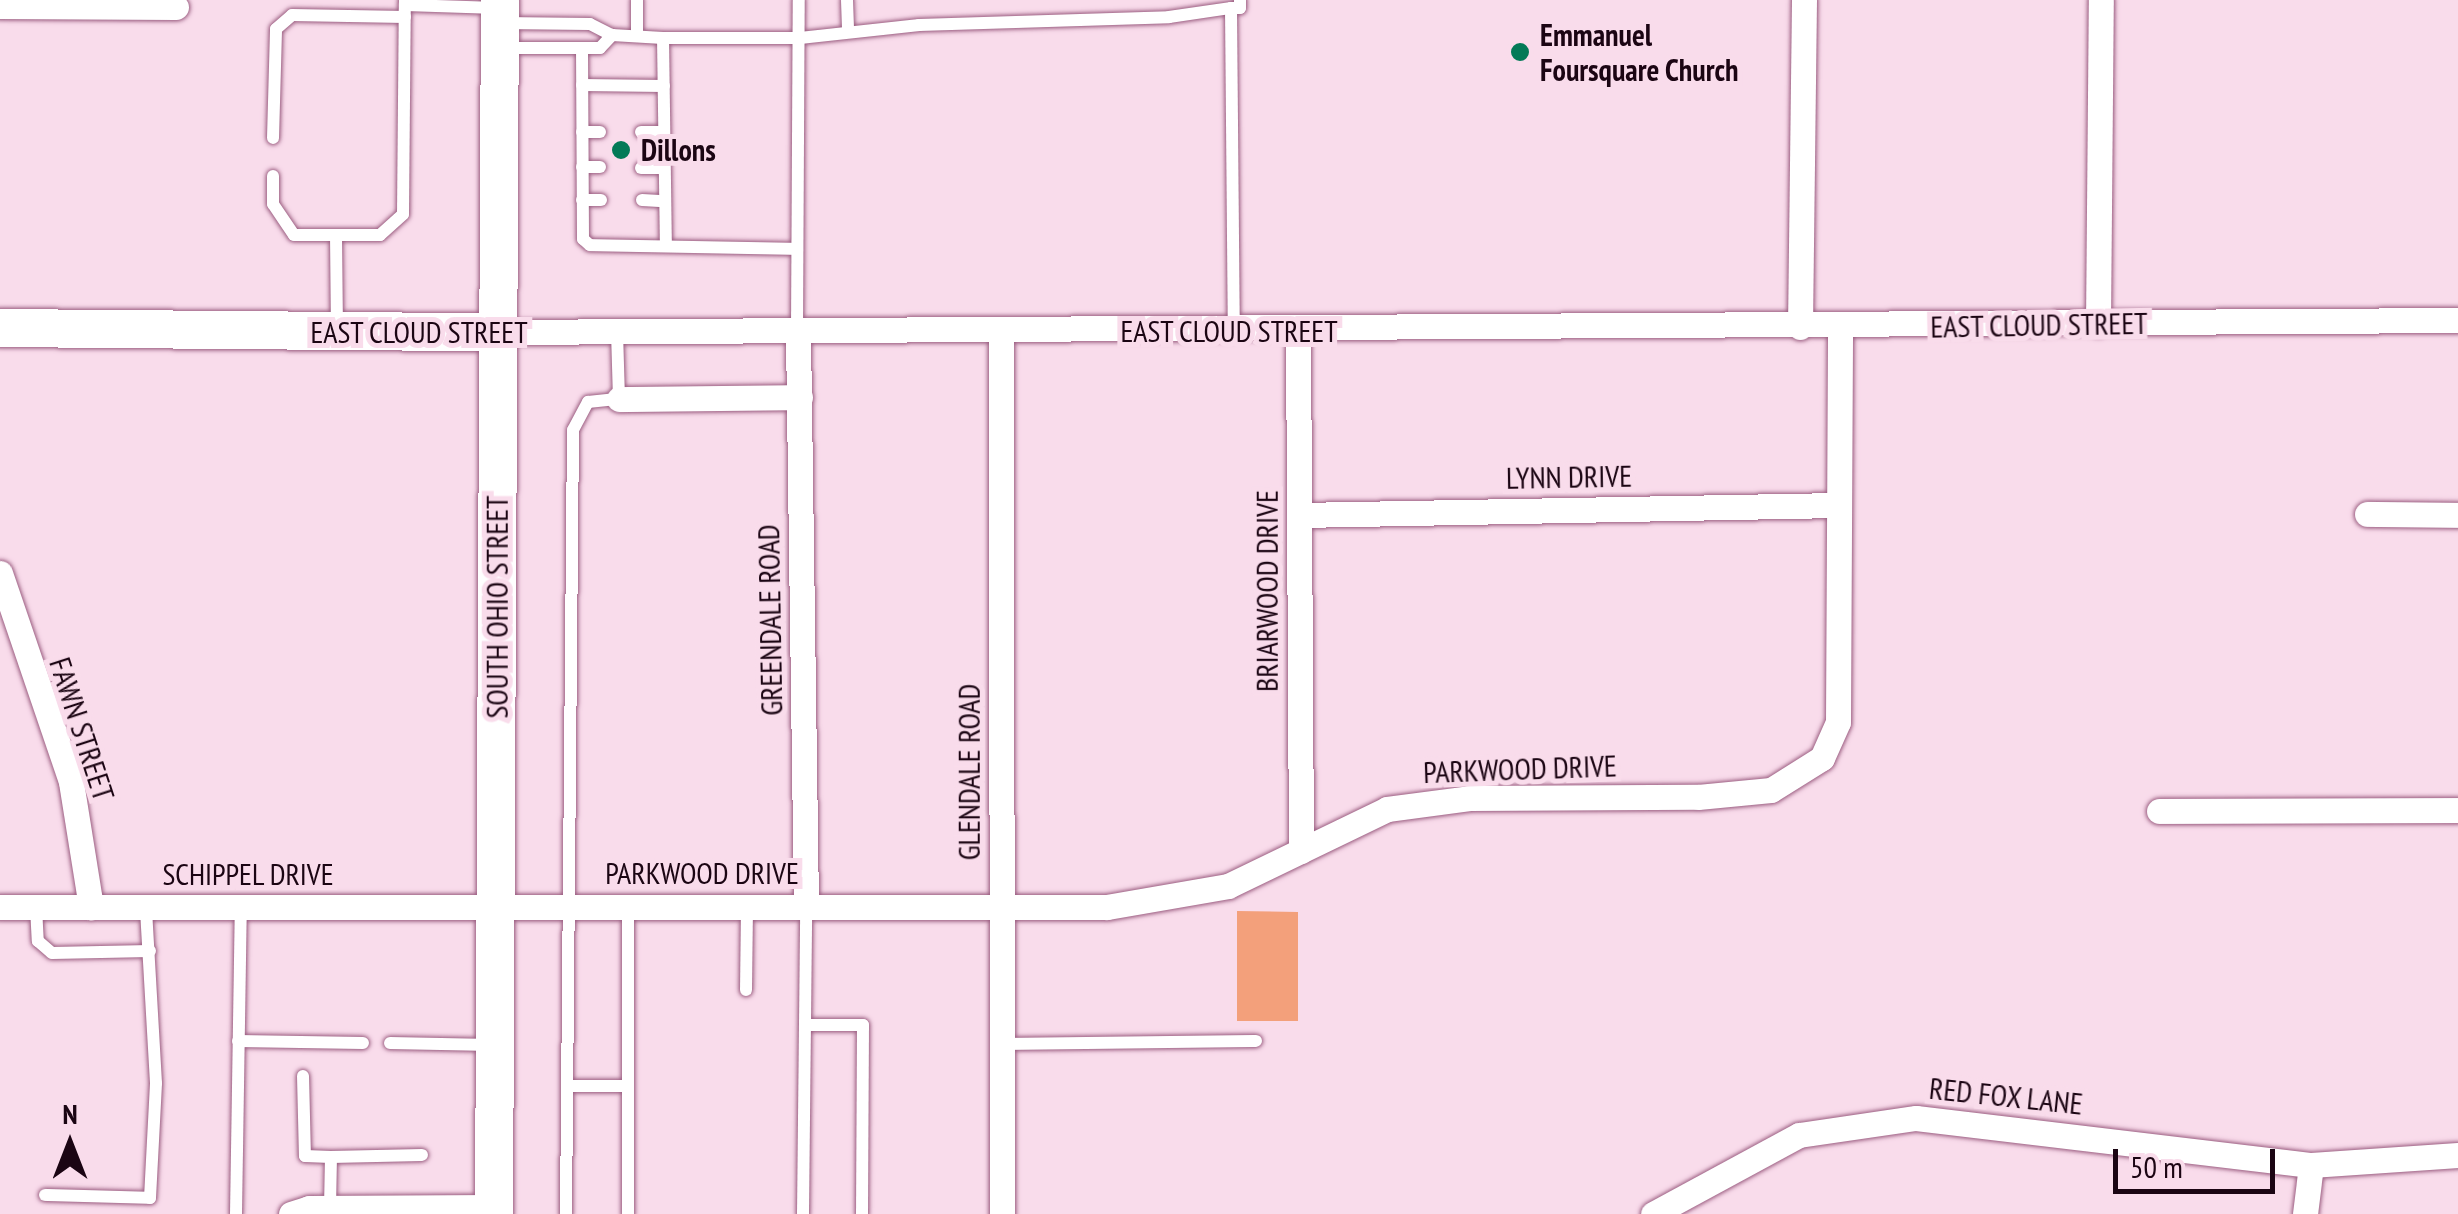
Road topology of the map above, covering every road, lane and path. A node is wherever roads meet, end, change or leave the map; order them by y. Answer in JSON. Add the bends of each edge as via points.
{"nodes":[{"id":1,"x":637,"y":0,"type":"edge"},
{"id":2,"x":799,"y":0,"type":"edge"},
{"id":3,"x":847,"y":0,"type":"edge"},
{"id":4,"x":1804,"y":0,"type":"edge"},
{"id":5,"x":2101,"y":0,"type":"edge"},
{"id":6,"x":1236,"y":4,"type":"edge"},
{"id":7,"x":0,"y":6,"type":"edge"},
{"id":8,"x":176,"y":7,"type":"dead end"},
{"id":9,"x":405,"y":8,"type":"edge"},
{"id":10,"x":500,"y":20,"type":"edge"},
{"id":11,"x":848,"y":30,"type":"junction"},
{"id":12,"x":612,"y":35,"type":"junction"},
{"id":13,"x":637,"y":36,"type":"junction"},
{"id":14,"x":663,"y":38,"type":"junction"},
{"id":15,"x":800,"y":38,"type":"junction"},
{"id":16,"x":582,"y":48,"type":"junction"},
{"id":17,"x":582,"y":85,"type":"junction"},
{"id":18,"x":664,"y":86,"type":"junction"},
{"id":19,"x":582,"y":132,"type":"junction"},
{"id":20,"x":600,"y":132,"type":"dead end"},
{"id":21,"x":641,"y":132,"type":"dead end"},
{"id":22,"x":664,"y":132,"type":"junction"},
{"id":23,"x":273,"y":138,"type":"dead end"},
{"id":24,"x":582,"y":167,"type":"junction"},
{"id":25,"x":600,"y":167,"type":"dead end"},
{"id":26,"x":641,"y":168,"type":"dead end"},
{"id":27,"x":664,"y":168,"type":"junction"},
{"id":28,"x":273,"y":176,"type":"dead end"},
{"id":29,"x":582,"y":200,"type":"junction"},
{"id":30,"x":600,"y":200,"type":"dead end"},
{"id":31,"x":642,"y":200,"type":"dead end"},
{"id":32,"x":664,"y":201,"type":"junction"},
{"id":33,"x":336,"y":235,"type":"junction"},
{"id":34,"x":666,"y":244,"type":"junction"},
{"id":35,"x":798,"y":248,"type":"junction"},
{"id":36,"x":2458,"y":320,"type":"edge"},
{"id":37,"x":2098,"y":324,"type":"junction"},
{"id":38,"x":1800,"y":327,"type":"junction"},
{"id":39,"x":1840,"y":327,"type":"junction"},
{"id":40,"x":0,"y":328,"type":"edge"},
{"id":41,"x":1001,"y":330,"type":"junction"},
{"id":42,"x":338,"y":331,"type":"junction"},
{"id":43,"x":1234,"y":331,"type":"junction"},
{"id":44,"x":1298,"y":331,"type":"junction"},
{"id":45,"x":498,"y":332,"type":"junction"},
{"id":46,"x":618,"y":332,"type":"junction"},
{"id":47,"x":798,"y":333,"type":"junction"},
{"id":48,"x":800,"y":397,"type":"junction"},
{"id":49,"x":619,"y":399,"type":"junction"},
{"id":50,"x":1840,"y":505,"type":"junction"},
{"id":51,"x":2367,"y":514,"type":"dead end"},
{"id":52,"x":1299,"y":515,"type":"junction"},
{"id":53,"x":2458,"y":515,"type":"edge"},
{"id":54,"x":0,"y":573,"type":"edge"},
{"id":55,"x":2458,"y":810,"type":"edge"},
{"id":56,"x":2158,"y":811,"type":"dead end"},
{"id":57,"x":1301,"y":851,"type":"junction"},
{"id":58,"x":241,"y":906,"type":"junction"},
{"id":59,"x":496,"y":906,"type":"junction"},
{"id":60,"x":568,"y":906,"type":"junction"},
{"id":61,"x":628,"y":906,"type":"junction"},
{"id":62,"x":747,"y":906,"type":"junction"},
{"id":63,"x":806,"y":906,"type":"junction"},
{"id":64,"x":1002,"y":906,"type":"junction"},
{"id":65,"x":0,"y":907,"type":"edge"},
{"id":66,"x":36,"y":907,"type":"junction"},
{"id":67,"x":91,"y":907,"type":"junction"},
{"id":68,"x":146,"y":907,"type":"junction"},
{"id":69,"x":150,"y":951,"type":"junction"},
{"id":70,"x":746,"y":990,"type":"dead end"},
{"id":71,"x":805,"y":1025,"type":"junction"},
{"id":72,"x":238,"y":1041,"type":"junction"},
{"id":73,"x":1256,"y":1041,"type":"dead end"},
{"id":74,"x":363,"y":1043,"type":"dead end"},
{"id":75,"x":390,"y":1043,"type":"dead end"},
{"id":76,"x":1002,"y":1044,"type":"junction"},
{"id":77,"x":495,"y":1046,"type":"junction"},
{"id":78,"x":304,"y":1076,"type":"dead end"},
{"id":79,"x":567,"y":1086,"type":"junction"},
{"id":80,"x":628,"y":1086,"type":"junction"},
{"id":81,"x":422,"y":1155,"type":"dead end"},
{"id":82,"x":2458,"y":1155,"type":"edge"},
{"id":83,"x":331,"y":1157,"type":"junction"},
{"id":84,"x":2311,"y":1165,"type":"junction"},
{"id":85,"x":44,"y":1195,"type":"dead end"},
{"id":86,"x":330,"y":1208,"type":"junction"},
{"id":87,"x":494,"y":1210,"type":"edge"},
{"id":88,"x":236,"y":1214,"type":"edge"},
{"id":89,"x":291,"y":1214,"type":"edge"},
{"id":90,"x":566,"y":1214,"type":"edge"},
{"id":91,"x":628,"y":1214,"type":"edge"},
{"id":92,"x":804,"y":1214,"type":"edge"},
{"id":93,"x":862,"y":1214,"type":"edge"},
{"id":94,"x":1002,"y":1214,"type":"edge"},
{"id":95,"x":1653,"y":1214,"type":"edge"},
{"id":96,"x":2305,"y":1214,"type":"edge"}],
"edges":[{"from":1,"to":13,"type":"lane"},
{"from":2,"to":15,"type":"lane"},
{"from":3,"to":11,"type":"lane"},
{"from":4,"to":38,"type":"street"},
{"from":5,"to":37,"type":"street"},
{"from":6,"to":11,"type":"lane","via":[[1168,18]]},
{"from":6,"to":43,"type":"lane"},
{"from":7,"to":8,"type":"street"},
{"from":9,"to":10,"type":"lane"},
{"from":9,"to":23,"type":"lane","via":[[292,15],[276,29]]},
{"from":9,"to":33,"type":"lane","via":[[403,214],[380,235]]},
{"from":10,"to":12,"type":"lane","via":[[590,24]]},
{"from":10,"to":16,"type":"lane"},
{"from":10,"to":45,"type":"main road","name":"SOUTH OHIO STREET"},
{"from":11,"to":15,"type":"lane"},
{"from":12,"to":13,"type":"lane"},
{"from":12,"to":16,"type":"lane","via":[[600,48]]},
{"from":13,"to":14,"type":"lane"},
{"from":14,"to":15,"type":"lane"},
{"from":14,"to":18,"type":"lane"},
{"from":15,"to":35,"type":"lane"},
{"from":16,"to":17,"type":"lane"},
{"from":17,"to":18,"type":"lane"},
{"from":17,"to":19,"type":"lane"},
{"from":18,"to":22,"type":"lane"},
{"from":19,"to":20,"type":"lane"},
{"from":19,"to":24,"type":"lane"},
{"from":21,"to":22,"type":"lane"},
{"from":22,"to":27,"type":"lane"},
{"from":24,"to":25,"type":"lane"},
{"from":24,"to":29,"type":"lane"},
{"from":26,"to":27,"type":"lane"},
{"from":27,"to":32,"type":"lane"},
{"from":28,"to":33,"type":"lane","via":[[273,204],[294,235]]},
{"from":29,"to":30,"type":"lane"},
{"from":29,"to":34,"type":"lane","via":[[583,239],[590,244]]},
{"from":31,"to":32,"type":"lane"},
{"from":32,"to":34,"type":"lane"},
{"from":33,"to":42,"type":"lane"},
{"from":34,"to":35,"type":"lane"},
{"from":35,"to":47,"type":"lane"},
{"from":36,"to":37,"type":"street","name":"EAST CLOUD STREET"},
{"from":37,"to":39,"type":"street","name":"EAST CLOUD STREET"},
{"from":38,"to":39,"type":"street","name":"EAST CLOUD STREET"},
{"from":38,"to":44,"type":"street","name":"EAST CLOUD STREET"},
{"from":39,"to":50,"type":"street","name":"PARKWOOD DRIVE"},
{"from":40,"to":42,"type":"main road","name":"EAST CLOUD STREET"},
{"from":41,"to":43,"type":"street","name":"EAST CLOUD STREET"},
{"from":41,"to":47,"type":"street","name":"EAST CLOUD STREET"},
{"from":41,"to":64,"type":"street","name":"GLENDALE ROAD"},
{"from":42,"to":45,"type":"main road","name":"EAST CLOUD STREET"},
{"from":43,"to":44,"type":"street","name":"EAST CLOUD STREET"},
{"from":44,"to":52,"type":"street","name":"BRIARWOOD DRIVE"},
{"from":45,"to":46,"type":"street","name":"EAST CLOUD STREET"},
{"from":45,"to":59,"type":"main road","name":"SOUTH OHIO STREET"},
{"from":46,"to":47,"type":"street","name":"EAST CLOUD STREET"},
{"from":46,"to":49,"type":"lane"},
{"from":47,"to":48,"type":"street","name":"GREENDALE ROAD"},
{"from":48,"to":49,"type":"street"},
{"from":48,"to":63,"type":"street","name":"GREENDALE ROAD"},
{"from":49,"to":60,"type":"lane","via":[[588,402],[573,430]]},
{"from":50,"to":52,"type":"street","name":"LYNN DRIVE"},
{"from":50,"to":57,"type":"street","name":"PARKWOOD DRIVE","via":[[1842,698],[1833,738],[1806,773],[1755,795],[1470,798],[1387,809]]},
{"from":51,"to":53,"type":"street"},
{"from":52,"to":57,"type":"street","name":"BRIARWOOD DRIVE"},
{"from":54,"to":67,"type":"street","name":"FAWN STREET","via":[[71,782]]},
{"from":55,"to":56,"type":"street"},
{"from":57,"to":64,"type":"street","name":"PARKWOOD DRIVE","via":[[1228,886],[1107,907]]},
{"from":58,"to":59,"type":"street","name":"SCHIPPEL DRIVE"},
{"from":58,"to":68,"type":"street","name":"SCHIPPEL DRIVE"},
{"from":58,"to":72,"type":"lane"},
{"from":59,"to":60,"type":"street","name":"PARKWOOD DRIVE"},
{"from":59,"to":77,"type":"main road","name":"SOUTH OHIO STREET"},
{"from":60,"to":61,"type":"street","name":"PARKWOOD DRIVE"},
{"from":60,"to":79,"type":"lane"},
{"from":61,"to":62,"type":"street","name":"PARKWOOD DRIVE"},
{"from":61,"to":80,"type":"lane"},
{"from":62,"to":63,"type":"street","name":"PARKWOOD DRIVE"},
{"from":62,"to":70,"type":"lane"},
{"from":63,"to":64,"type":"street","name":"PARKWOOD DRIVE"},
{"from":63,"to":71,"type":"lane"},
{"from":64,"to":76,"type":"street","name":"GLENDALE ROAD"},
{"from":65,"to":66,"type":"street","name":"SCHIPPEL DRIVE"},
{"from":66,"to":67,"type":"street","name":"SCHIPPEL DRIVE"},
{"from":66,"to":69,"type":"lane","via":[[38,941],[52,953]]},
{"from":67,"to":68,"type":"street","name":"SCHIPPEL DRIVE"},
{"from":68,"to":69,"type":"lane"},
{"from":69,"to":85,"type":"lane","via":[[156,1083],[150,1198]]},
{"from":71,"to":92,"type":"lane"},
{"from":71,"to":93,"type":"lane","via":[[863,1025]]},
{"from":72,"to":74,"type":"lane"},
{"from":72,"to":88,"type":"lane"},
{"from":73,"to":76,"type":"lane"},
{"from":75,"to":77,"type":"lane"},
{"from":76,"to":94,"type":"street","name":"GLENDALE ROAD"},
{"from":77,"to":87,"type":"main road","name":"SOUTH OHIO STREET"},
{"from":78,"to":83,"type":"lane","via":[[305,1156]]},
{"from":79,"to":80,"type":"lane"},
{"from":79,"to":90,"type":"lane"},
{"from":80,"to":91,"type":"lane"},
{"from":81,"to":83,"type":"lane"},
{"from":82,"to":84,"type":"street","name":"RED FOX LANE"},
{"from":83,"to":86,"type":"lane"},
{"from":84,"to":95,"type":"street","name":"RED FOX LANE","via":[[1916,1118],[1799,1135]]},
{"from":84,"to":96,"type":"street"},
{"from":86,"to":87,"type":"street"},
{"from":86,"to":89,"type":"street"}]}
